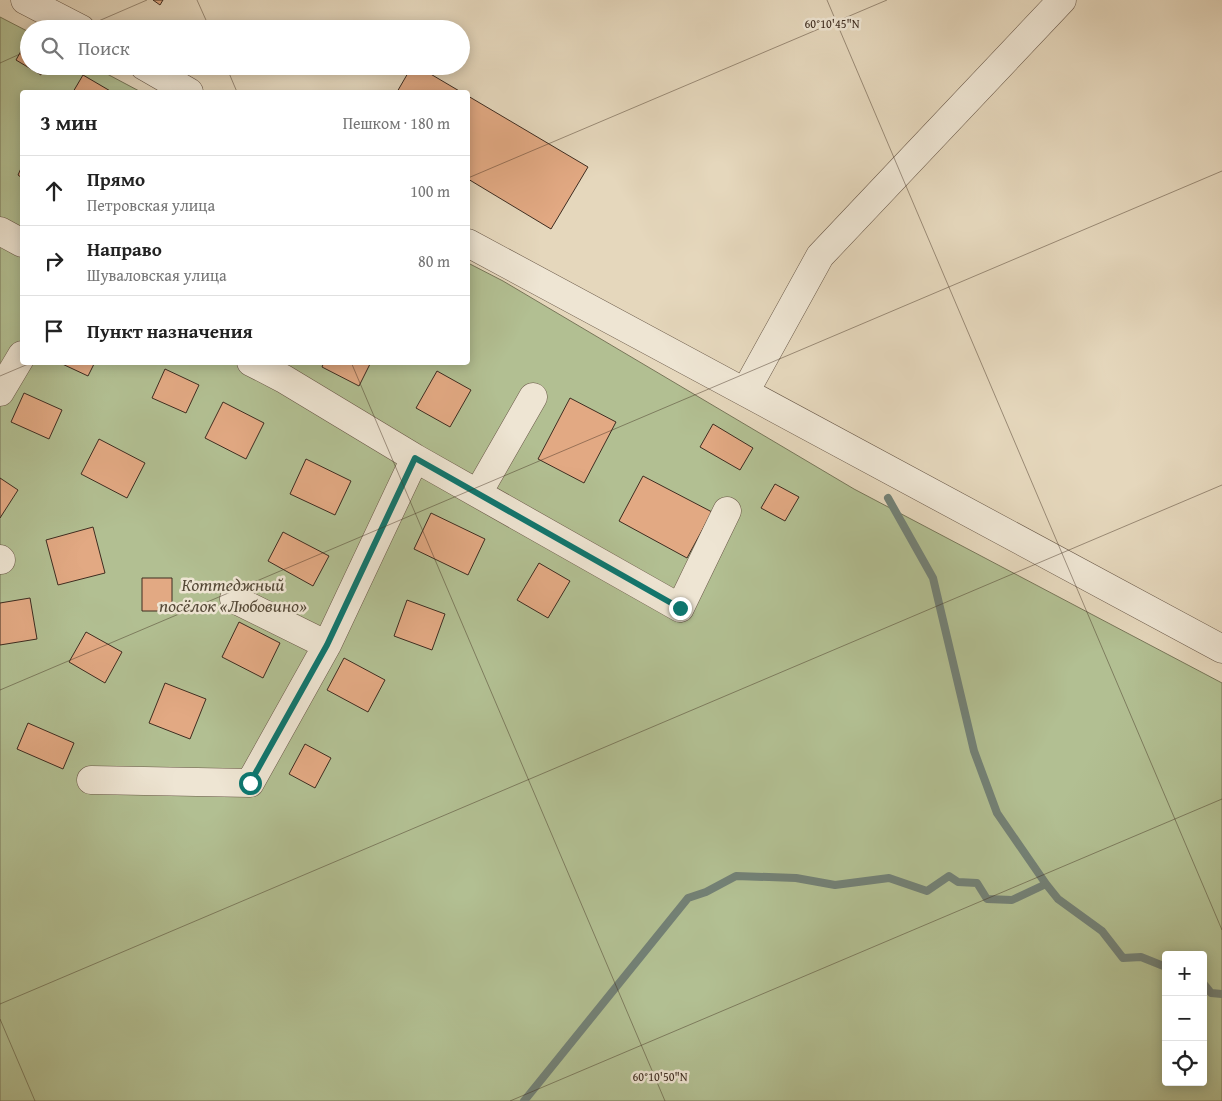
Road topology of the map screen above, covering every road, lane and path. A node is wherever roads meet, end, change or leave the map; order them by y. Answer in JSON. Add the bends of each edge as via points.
{"nodes":[{"id":1,"x":25,"y":0,"type":"edge"},
{"id":2,"x":1062,"y":0,"type":"edge"},
{"id":3,"x":64,"y":20,"type":"edge"},
{"id":4,"x":157,"y":75,"type":"edge"},
{"id":5,"x":178,"y":90,"type":"edge"},
{"id":6,"x":0,"y":231,"type":"edge"},
{"id":7,"x":20,"y":242,"type":"edge"},
{"id":8,"x":470,"y":244,"type":"edge"},
{"id":9,"x":20,"y":358,"type":"edge"},
{"id":10,"x":263,"y":365,"type":"edge"},
{"id":11,"x":288,"y":371,"type":"edge"},
{"id":12,"x":0,"y":392,"type":"edge"},
{"id":13,"x":745,"y":392,"type":"junction"},
{"id":14,"x":533,"y":396,"type":"dead end"},
{"id":15,"x":415,"y":458,"type":"junction"},
{"id":16,"x":478,"y":493,"type":"junction"},
{"id":17,"x":727,"y":511,"type":"dead end"},
{"id":18,"x":234,"y":599,"type":"dead end"},
{"id":19,"x":327,"y":645,"type":"junction"},
{"id":20,"x":1222,"y":649,"type":"edge"},
{"id":21,"x":91,"y":780,"type":"dead end"}],
"edges":[{"from":1,"to":3,"type":"street"},
{"from":2,"to":13,"type":"street","via":[[820,256]]},
{"from":4,"to":5,"type":"street"},
{"from":6,"to":7,"type":"street"},
{"from":8,"to":13,"type":"street"},
{"from":9,"to":12,"type":"street"},
{"from":10,"to":11,"type":"street"},
{"from":11,"to":15,"type":"street"},
{"from":13,"to":20,"type":"street"},
{"from":14,"to":16,"type":"street"},
{"from":15,"to":16,"type":"street"},
{"from":15,"to":19,"type":"street"},
{"from":16,"to":17,"type":"street","via":[[680,608]]},
{"from":18,"to":19,"type":"street"},
{"from":19,"to":21,"type":"street","via":[[250,783]]}]}
